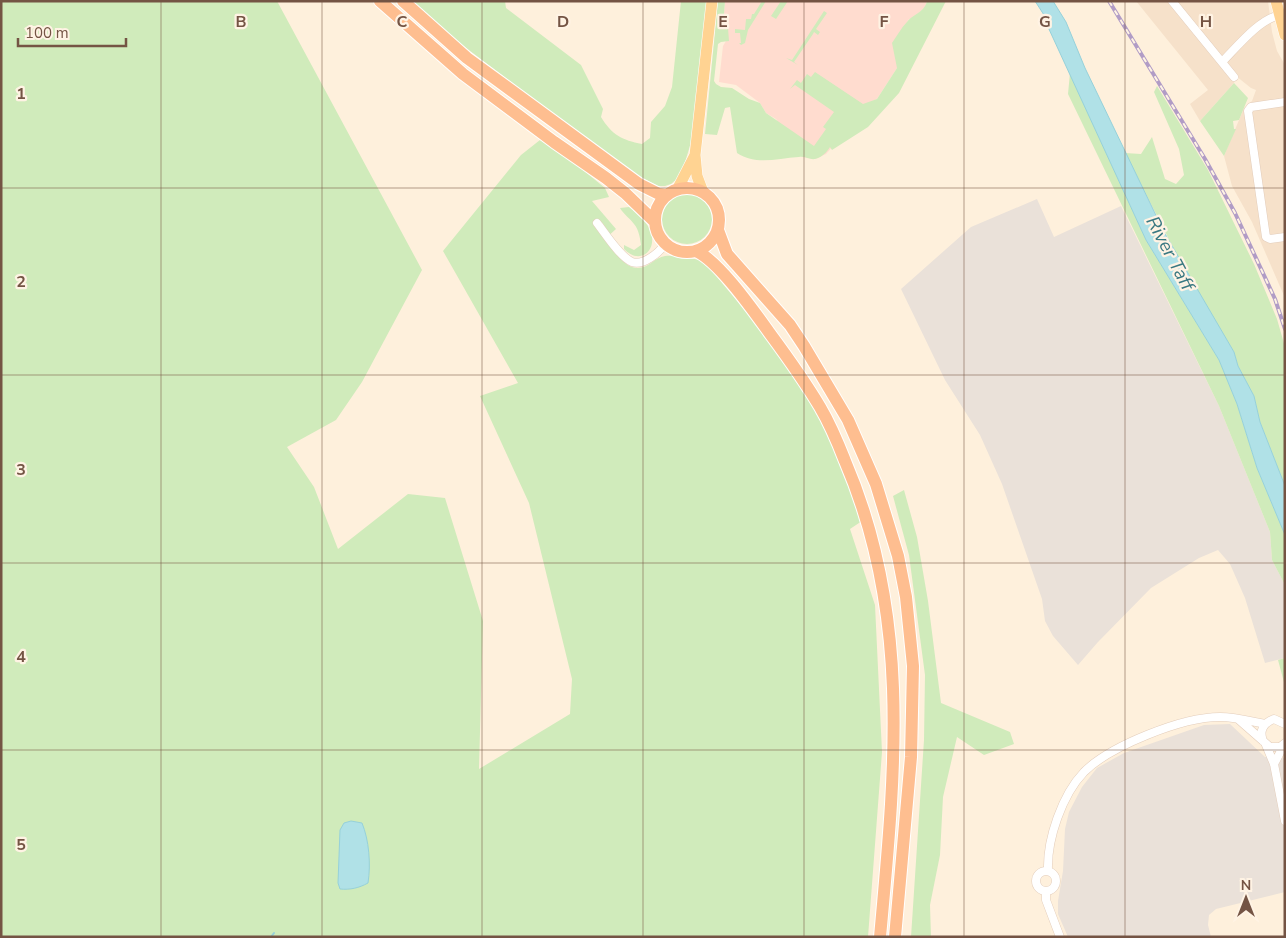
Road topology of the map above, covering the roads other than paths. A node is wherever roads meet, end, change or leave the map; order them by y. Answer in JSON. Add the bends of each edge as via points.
{"nodes":[{"id":1,"x":380,"y":1,"type":"edge"},
{"id":2,"x":403,"y":1,"type":"edge"},
{"id":3,"x":712,"y":1,"type":"edge"},
{"id":4,"x":1172,"y":1,"type":"edge"},
{"id":5,"x":1276,"y":1,"type":"edge"},
{"id":6,"x":1280,"y":15,"type":"junction"},
{"id":7,"x":1285,"y":35,"type":"edge"},
{"id":8,"x":1222,"y":62,"type":"junction"},
{"id":9,"x":1234,"y":77,"type":"dead end"},
{"id":10,"x":1285,"y":102,"type":"edge"},
{"id":11,"x":695,"y":154,"type":"junction"},
{"id":12,"x":678,"y":188,"type":"junction"},
{"id":13,"x":703,"y":192,"type":"junction"},
{"id":14,"x":666,"y":195,"type":"junction"},
{"id":15,"x":654,"y":221,"type":"junction"},
{"id":16,"x":597,"y":224,"type":"dead end"},
{"id":17,"x":718,"y":230,"type":"junction"},
{"id":18,"x":1285,"y":237,"type":"edge"},
{"id":19,"x":665,"y":244,"type":"junction"},
{"id":20,"x":696,"y":251,"type":"junction"},
{"id":21,"x":1238,"y":719,"type":"junction"},
{"id":22,"x":1265,"y":724,"type":"junction"},
{"id":23,"x":1285,"y":724,"type":"edge"},
{"id":24,"x":1264,"y":743,"type":"junction"},
{"id":25,"x":1284,"y":744,"type":"edge"},
{"id":26,"x":1274,"y":764,"type":"junction"},
{"id":27,"x":1285,"y":821,"type":"edge"},
{"id":28,"x":1048,"y":870,"type":"junction"},
{"id":29,"x":1046,"y":891,"type":"junction"},
{"id":30,"x":880,"y":937,"type":"edge"},
{"id":31,"x":895,"y":937,"type":"edge"},
{"id":32,"x":1060,"y":937,"type":"edge"}],
"edges":[{"from":1,"to":15,"type":"highway","via":[[463,74],[606,178]]},
{"from":2,"to":14,"type":"highway","via":[[467,58],[638,184]]},
{"from":3,"to":11,"type":"main road"},
{"from":4,"to":8,"type":"street"},
{"from":5,"to":6,"type":"main road"},
{"from":6,"to":7,"type":"main road"},
{"from":6,"to":8,"type":"street","via":[[1258,28]]},
{"from":8,"to":9,"type":"street"},
{"from":10,"to":18,"type":"street","via":[[1252,107],[1248,111],[1266,237]]},
{"from":11,"to":12,"type":"main road"},
{"from":11,"to":13,"type":"main road","via":[[697,176]]},
{"from":12,"to":13,"type":"highway"},
{"from":12,"to":14,"type":"highway"},
{"from":13,"to":17,"type":"highway","via":[[718,210]]},
{"from":14,"to":15,"type":"highway","via":[[656,208]]},
{"from":15,"to":19,"type":"highway"},
{"from":16,"to":19,"type":"street","via":[[631,262],[646,260]]},
{"from":17,"to":20,"type":"highway","via":[[706,246]]},
{"from":17,"to":31,"type":"highway","via":[[727,254],[790,325],[848,420],[876,484],[898,556],[913,666],[911,757]]},
{"from":19,"to":20,"type":"highway","via":[[680,252]]},
{"from":20,"to":30,"type":"highway","via":[[712,262],[754,312],[821,408],[851,473],[873,539],[889,628],[895,708]]},
{"from":21,"to":22,"type":"street"},
{"from":21,"to":24,"type":"street"},
{"from":21,"to":28,"type":"street","via":[[1207,718],[1179,724],[1127,744],[1102,758],[1084,773],[1060,811],[1051,838]]},
{"from":22,"to":23,"type":"street","via":[[1274,720]]},
{"from":22,"to":24,"type":"street","via":[[1261,732]]},
{"from":24,"to":25,"type":"street","via":[[1275,748]]},
{"from":24,"to":26,"type":"street"},
{"from":25,"to":26,"type":"street"},
{"from":26,"to":27,"type":"street"},
{"from":28,"to":29,"type":"street","via":[[1054,874],[1056,882],[1052,889]]},
{"from":28,"to":29,"type":"street","via":[[1038,873],[1036,880],[1037,886]]},
{"from":29,"to":32,"type":"street","via":[[1046,900]]}]}
